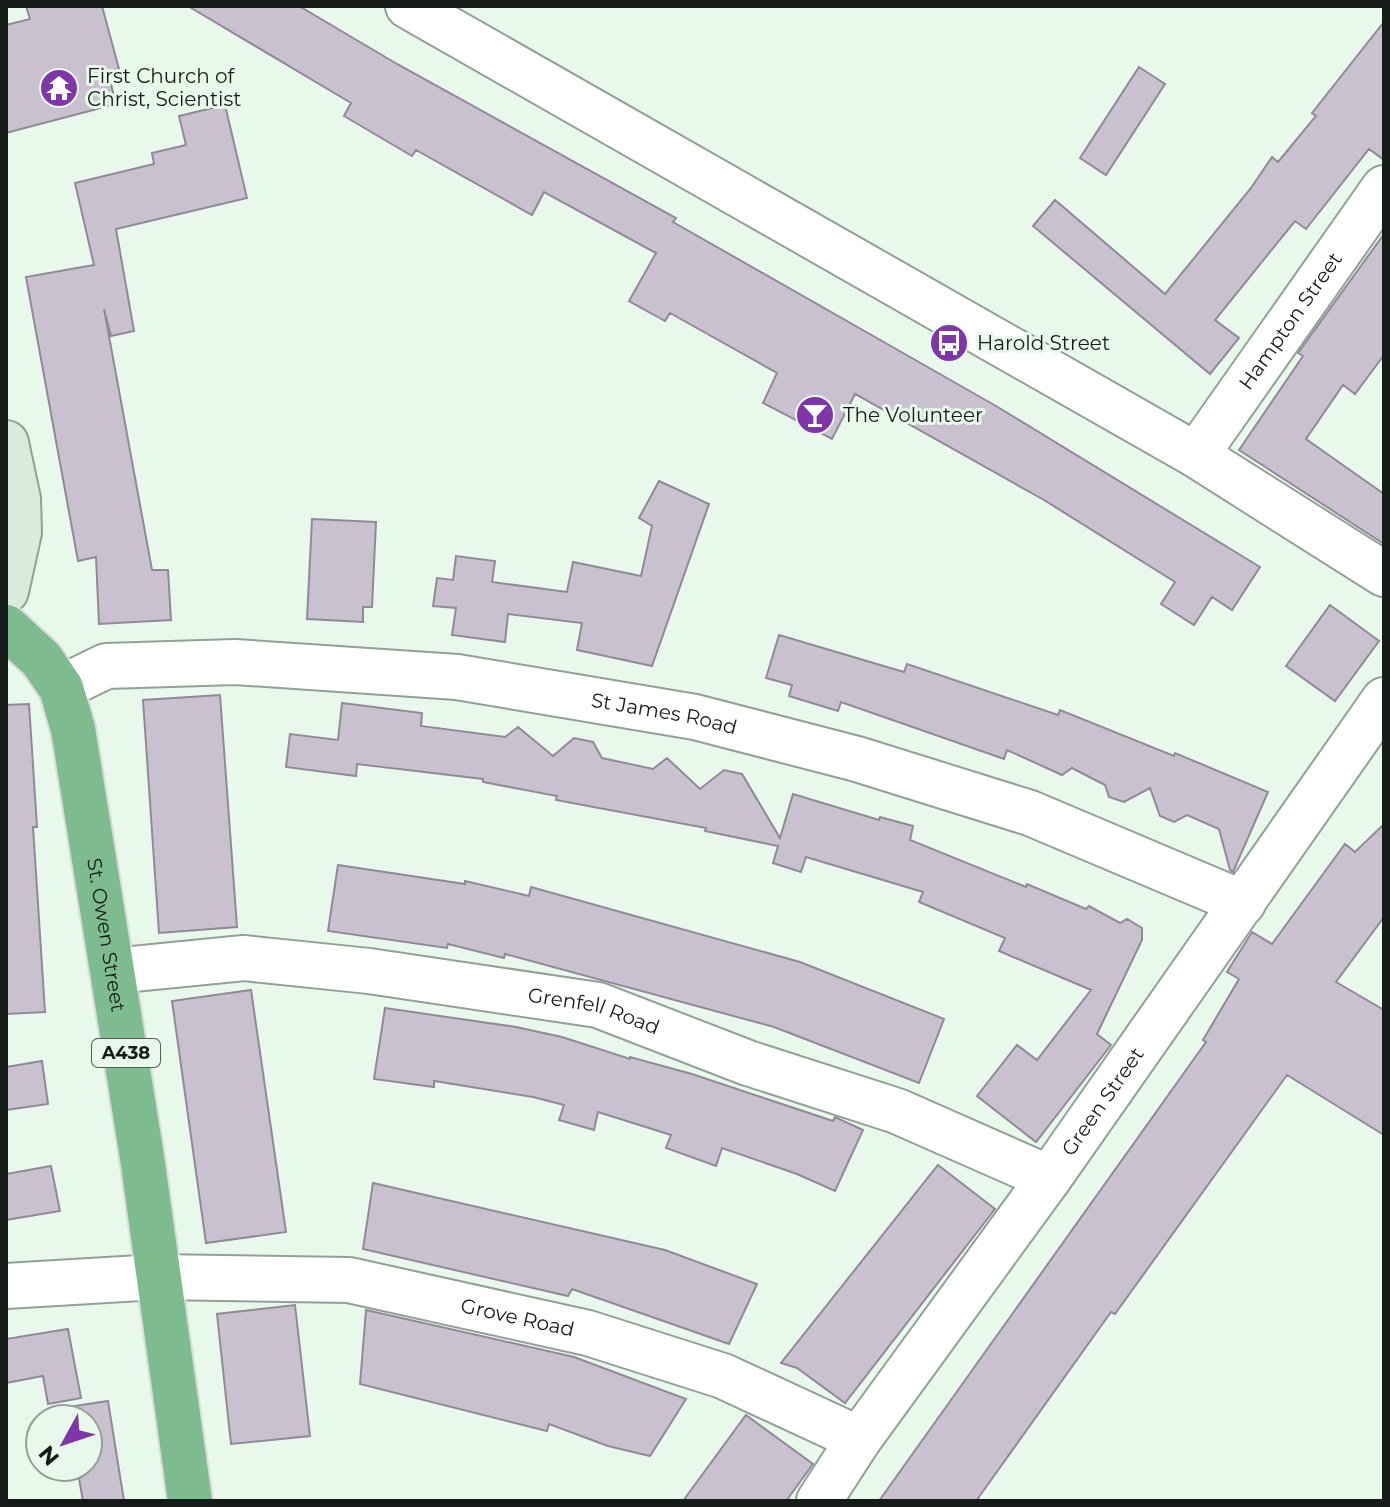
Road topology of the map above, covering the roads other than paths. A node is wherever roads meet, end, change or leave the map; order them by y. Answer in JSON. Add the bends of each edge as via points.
{"nodes":[{"id":1,"x":408,"y":6,"type":"edge"},
{"id":2,"x":1384,"y":188,"type":"edge"},
{"id":3,"x":6,"y":443,"type":"edge"},
{"id":4,"x":1196,"y":455,"type":"junction"},
{"id":5,"x":1384,"y":574,"type":"edge"},
{"id":6,"x":6,"y":591,"type":"edge"},
{"id":7,"x":6,"y":627,"type":"edge"},
{"id":8,"x":61,"y":688,"type":"junction"},
{"id":9,"x":1384,"y":700,"type":"edge"},
{"id":10,"x":1243,"y":903,"type":"junction"},
{"id":11,"x":113,"y":971,"type":"junction"},
{"id":12,"x":1049,"y":1178,"type":"junction"},
{"id":13,"x":157,"y":1277,"type":"junction"},
{"id":14,"x":6,"y":1286,"type":"edge"},
{"id":15,"x":859,"y":1439,"type":"junction"},
{"id":16,"x":190,"y":1501,"type":"edge"},
{"id":17,"x":819,"y":1501,"type":"edge"}],
"edges":[{"from":1,"to":4,"type":"street"},
{"from":2,"to":4,"type":"street","name":"Hampton Street"},
{"from":3,"to":6,"type":"main road","via":[[19,532]]},
{"from":4,"to":5,"type":"street"},
{"from":7,"to":8,"type":"highway","name":"St. Owen Street","number":"A438","via":[[41,659]]},
{"from":8,"to":10,"type":"street","name":"St James Road","via":[[106,666],[235,662],[457,677],[695,717],[857,759],[1030,813]]},
{"from":8,"to":11,"type":"highway","name":"St. Owen Street","number":"A438","via":[[73,729]]},
{"from":9,"to":10,"type":"street","name":"Green Street"},
{"from":10,"to":12,"type":"street","name":"Green Street"},
{"from":11,"to":12,"type":"street","name":"Grenfell Road","via":[[244,958],[598,1005],[748,1063],[897,1111]]},
{"from":11,"to":13,"type":"highway","name":"St. Owen Street","number":"A438"},
{"from":12,"to":15,"type":"street","name":"Green Street"},
{"from":13,"to":14,"type":"street","name":"Grove Road"},
{"from":13,"to":15,"type":"street","name":"Grove Road","via":[[349,1280],[574,1329],[723,1376]]},
{"from":13,"to":16,"type":"highway","name":"St. Owen Street","number":"A438"},
{"from":15,"to":17,"type":"street","name":"Green Street"}]}
